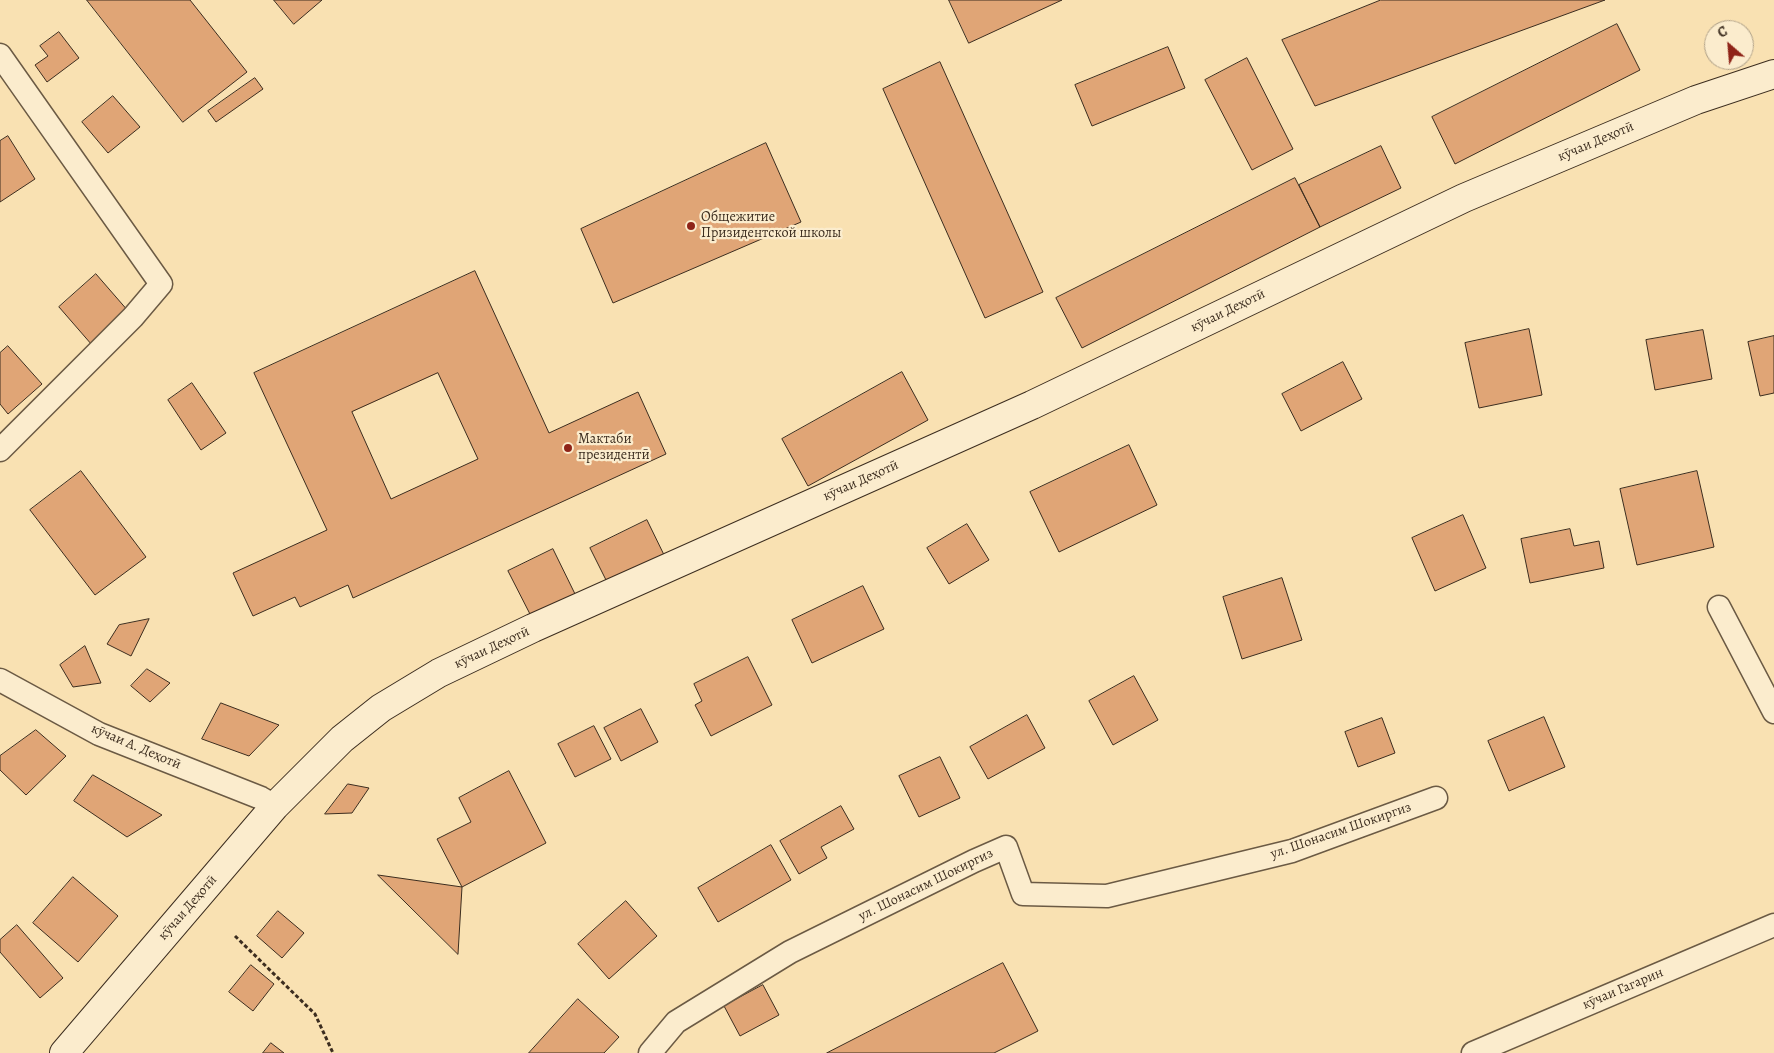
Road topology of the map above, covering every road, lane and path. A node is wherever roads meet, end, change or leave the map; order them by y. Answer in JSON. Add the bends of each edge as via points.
{"nodes":[{"id":1,"x":0,"y":55,"type":"edge"},
{"id":2,"x":1774,"y":74,"type":"edge"},
{"id":3,"x":0,"y":450,"type":"edge"},
{"id":4,"x":1719,"y":607,"type":"dead end"},
{"id":5,"x":0,"y":680,"type":"edge"},
{"id":6,"x":1774,"y":712,"type":"edge"},
{"id":7,"x":1436,"y":798,"type":"dead end"},
{"id":8,"x":275,"y":806,"type":"junction"},
{"id":9,"x":1774,"y":925,"type":"edge"},
{"id":10,"x":235,"y":936,"type":"dead end"},
{"id":11,"x":64,"y":1053,"type":"edge"},
{"id":12,"x":333,"y":1053,"type":"edge"},
{"id":13,"x":650,"y":1053,"type":"edge"},
{"id":14,"x":1473,"y":1053,"type":"edge"}],
"edges":[{"from":1,"to":3,"type":"street","via":[[161,284],[133,317]]},
{"from":2,"to":8,"type":"main road","name":"кӯчаи Деҳотӣ","via":[[1696,100],[1464,198],[1032,405],[533,628],[440,673],[381,708],[342,739]]},
{"from":4,"to":6,"type":"street"},
{"from":5,"to":8,"type":"street","name":"кӯчаи А. Деҳотӣ","via":[[99,734]]},
{"from":7,"to":13,"type":"street","name":"ул. Шонасим Шокиргиз","via":[[1292,851],[1107,896],[1023,894],[1006,847],[790,952],[676,1022]]},
{"from":8,"to":11,"type":"main road","name":"кӯчаи Деҳотӣ"},
{"from":9,"to":14,"type":"street","name":"кӯчаи Гагарин"},
{"from":10,"to":12,"type":"path","via":[[315,1014]]}]}
